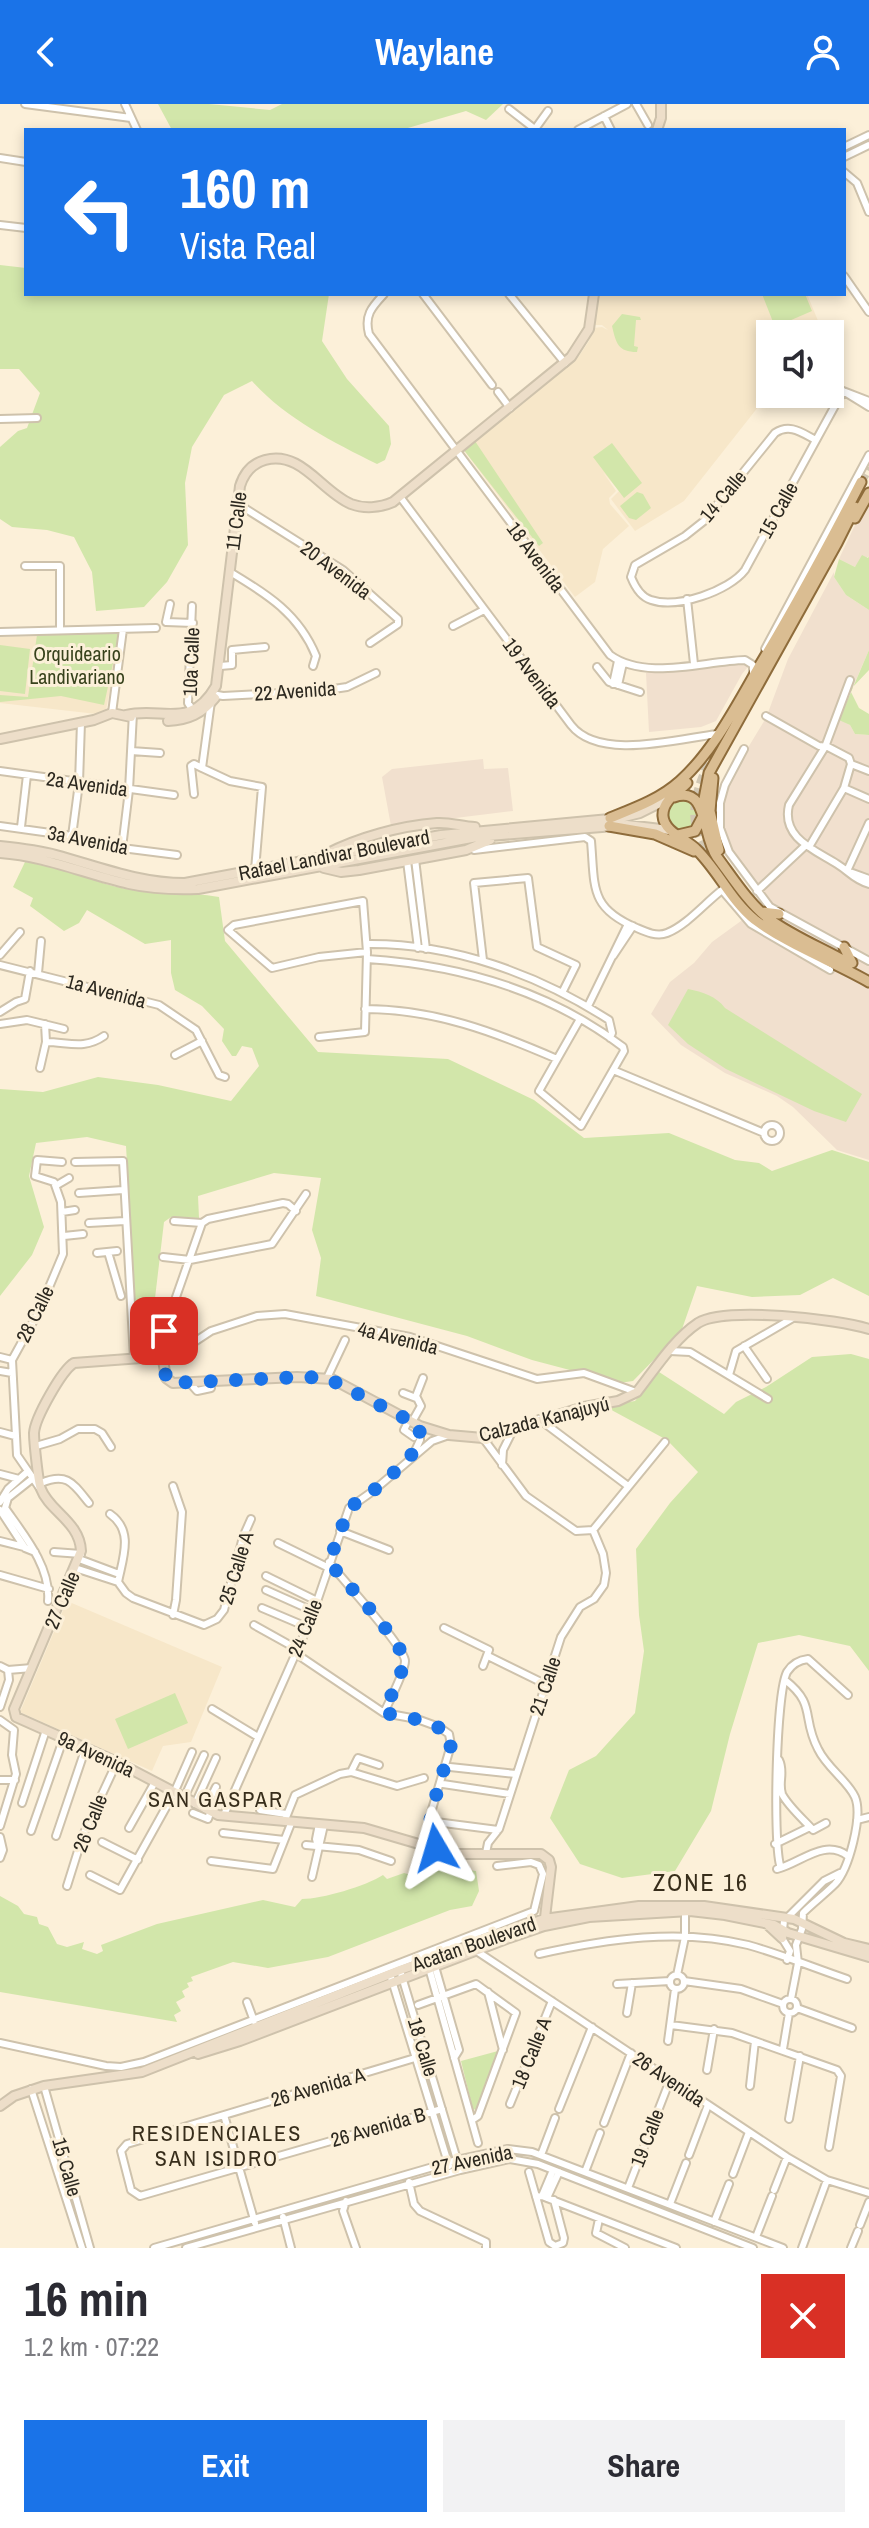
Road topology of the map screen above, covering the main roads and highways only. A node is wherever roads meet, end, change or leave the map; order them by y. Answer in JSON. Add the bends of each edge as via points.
{"nodes":[{"id":1,"x":661,"y":104,"type":"edge"},
{"id":2,"x":658,"y":128,"type":"edge"},
{"id":3,"x":594,"y":296,"type":"edge"},
{"id":4,"x":865,"y":486,"type":"edge"},
{"id":5,"x":0,"y":739,"type":"edge"},
{"id":6,"x":708,"y":750,"type":"junction"},
{"id":7,"x":718,"y":759,"type":"junction"},
{"id":8,"x":671,"y":798,"type":"junction"},
{"id":9,"x":702,"y":813,"type":"junction"},
{"id":10,"x":609,"y":822,"type":"junction"},
{"id":11,"x":532,"y":825,"type":"junction"},
{"id":12,"x":497,"y":837,"type":"junction"},
{"id":13,"x":676,"y":837,"type":"junction"},
{"id":14,"x":359,"y":839,"type":"junction"},
{"id":15,"x":0,"y":846,"type":"edge"},
{"id":16,"x":0,"y":853,"type":"edge"},
{"id":17,"x":355,"y":855,"type":"junction"},
{"id":18,"x":319,"y":862,"type":"junction"},
{"id":19,"x":369,"y":867,"type":"junction"},
{"id":20,"x":726,"y":867,"type":"junction"},
{"id":21,"x":722,"y":890,"type":"road end"},
{"id":22,"x":748,"y":906,"type":"tunnel mouth"},
{"id":23,"x":779,"y":914,"type":"road end"},
{"id":24,"x":759,"y":921,"type":"junction"},
{"id":25,"x":774,"y":930,"type":"junction"},
{"id":26,"x":844,"y":947,"type":"road end"},
{"id":27,"x":844,"y":968,"type":"junction"},
{"id":28,"x":857,"y":968,"type":"junction"},
{"id":29,"x":830,"y":970,"type":"road end"},
{"id":30,"x":869,"y":975,"type":"edge"},
{"id":31,"x":869,"y":982,"type":"edge"},
{"id":32,"x":869,"y":1329,"type":"edge"},
{"id":33,"x":35,"y":1481,"type":"joint"},
{"id":34,"x":17,"y":1718,"type":"joint"},
{"id":35,"x":544,"y":1922,"type":"junction"},
{"id":36,"x":869,"y":1949,"type":"edge"},
{"id":37,"x":869,"y":1957,"type":"edge"},
{"id":38,"x":431,"y":1963,"type":"junction"},
{"id":39,"x":0,"y":2106,"type":"edge"}],
"edges":[{"from":1,"to":2,"type":"main road"},
{"from":3,"to":5,"type":"main road","name":"11 Calle","via":[[584,339],[565,363],[401,498],[382,507],[355,505],[295,463],[275,458],[259,461],[245,474],[220,666],[214,694],[195,711],[112,713]]},
{"from":4,"to":6,"type":"main road"},
{"from":4,"to":7,"type":"main road"},
{"from":6,"to":8,"type":"main road","via":[[695,775]]},
{"from":6,"to":10,"type":"main road","via":[[671,789]]},
{"from":7,"to":9,"type":"main road","via":[[707,781]]},
{"from":7,"to":20,"type":"main road","via":[[710,811]]},
{"from":8,"to":9,"type":"main road","via":[[693,797]]},
{"from":8,"to":10,"type":"main road","name":"Rafael Landivar Boulevard"},
{"from":8,"to":13,"type":"main road","via":[[662,814]]},
{"from":9,"to":13,"type":"main road","via":[[695,831]]},
{"from":9,"to":20,"type":"main road","via":[[712,850]]},
{"from":10,"to":11,"type":"main road","name":"Rafael Landivar Boulevard"},
{"from":10,"to":12,"type":"main road","name":"Rafael Landivar Boulevard"},
{"from":10,"to":13,"type":"main road"},
{"from":10,"to":13,"type":"main road","name":"Rafael Landivar Boulevard"},
{"from":11,"to":14,"type":"main road","via":[[438,823]]},
{"from":11,"to":17,"type":"main road","name":"Rafael Landivar Boulevard","via":[[441,835]]},
{"from":12,"to":17,"type":"main road","name":"Rafael Landivar Boulevard"},
{"from":12,"to":19,"type":"main road","via":[[466,850]]},
{"from":13,"to":21,"type":"main road"},
{"from":13,"to":24,"type":"main road","via":[[700,853]]},
{"from":14,"to":17,"type":"main road"},
{"from":14,"to":18,"type":"main road"},
{"from":15,"to":18,"type":"main road","name":"Rafael Landivar Boulevard","via":[[164,883]]},
{"from":16,"to":18,"type":"main road","name":"Rafael Landivar Boulevard","via":[[173,889],[213,887]]},
{"from":17,"to":18,"type":"main road","name":"Rafael Landivar Boulevard"},
{"from":17,"to":19,"type":"main road","via":[[360,865]]},
{"from":18,"to":19,"type":"main road","via":[[341,872]]},
{"from":20,"to":24,"type":"main road"},
{"from":22,"to":25,"type":"main road"},
{"from":23,"to":24,"type":"main road"},
{"from":24,"to":25,"type":"main road"},
{"from":24,"to":28,"type":"main road","via":[[778,924]]},
{"from":25,"to":27,"type":"main road"},
{"from":26,"to":28,"type":"main road"},
{"from":27,"to":29,"type":"main road"},
{"from":27,"to":31,"type":"main road"},
{"from":28,"to":30,"type":"main road"},
{"from":32,"to":33,"type":"main road","name":"Calzada Kanajuyú","via":[[793,1318],[714,1316],[694,1326],[637,1392],[483,1438],[449,1435],[414,1423],[327,1378],[170,1382],[161,1363],[134,1358],[74,1363],[37,1422]]},
{"from":33,"to":34,"type":"main road","name":"27 Calle","via":[[77,1534],[78,1561],[14,1709]]},
{"from":34,"to":35,"type":"main road","name":"9a Avenida","via":[[117,1762],[184,1798],[194,1809],[364,1828],[418,1845],[435,1844],[456,1855],[547,1857],[551,1870]]},
{"from":35,"to":36,"type":"main road","name":"Acatan Boulevard","via":[[615,1908],[728,1908],[786,1918]]},
{"from":35,"to":37,"type":"main road","name":"Acatan Boulevard","via":[[685,1911],[725,1915]]},
{"from":35,"to":38,"type":"main road","name":"Acatan Boulevard"},
{"from":35,"to":38,"type":"main road","name":"Acatan Boulevard"},
{"from":38,"to":39,"type":"main road","name":"Acatan Boulevard","via":[[128,2075],[31,2089]]}]}
